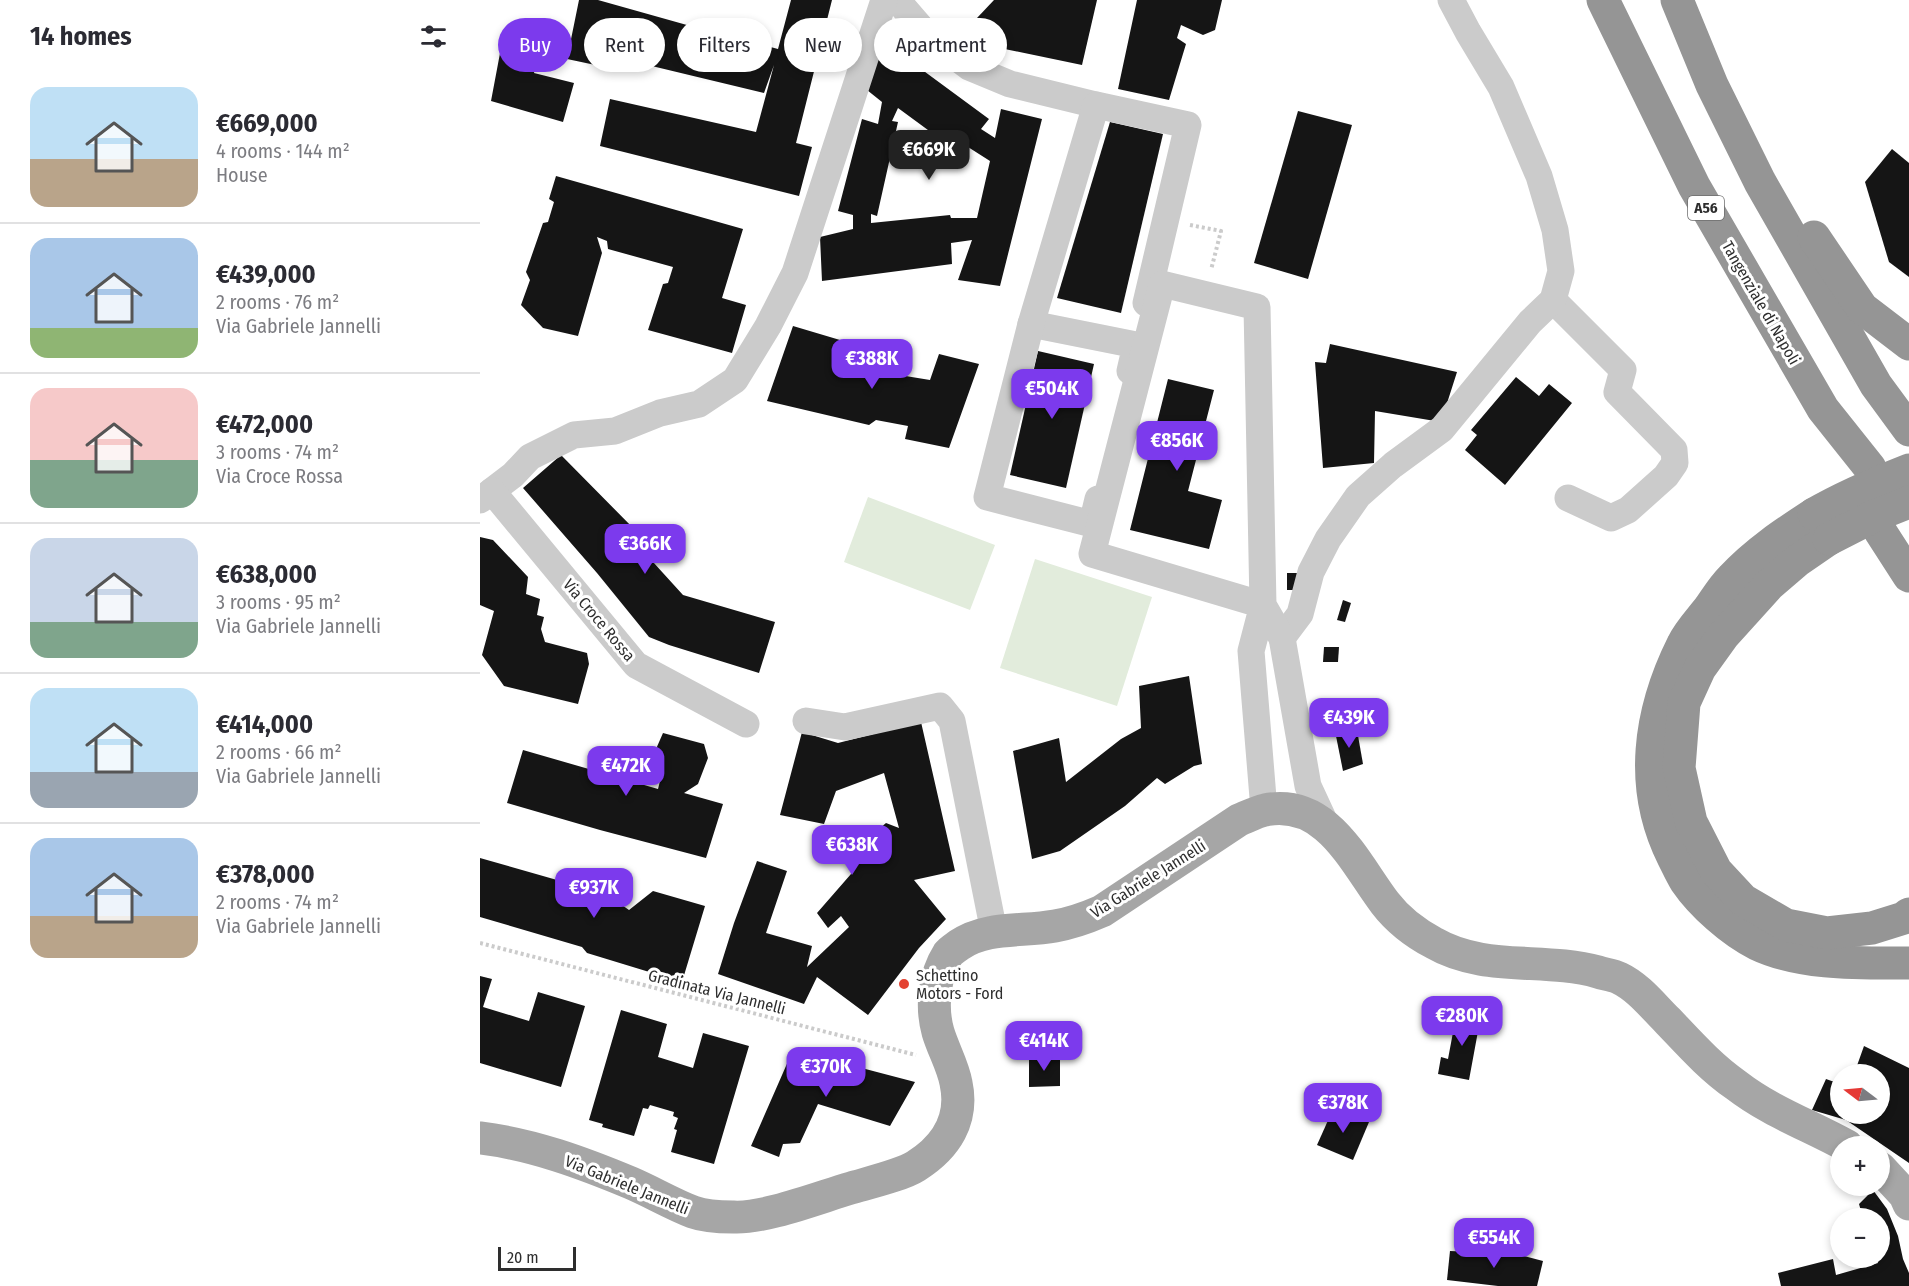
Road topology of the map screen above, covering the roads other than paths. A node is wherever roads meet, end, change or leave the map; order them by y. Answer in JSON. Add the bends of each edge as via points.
{"nodes":[{"id":1,"x":884,"y":0,"type":"edge"},
{"id":2,"x":897,"y":0,"type":"edge"},
{"id":3,"x":1451,"y":0,"type":"edge"},
{"id":4,"x":1603,"y":0,"type":"edge"},
{"id":5,"x":1677,"y":0,"type":"edge"},
{"id":6,"x":1096,"y":105,"type":"junction"},
{"id":7,"x":1760,"y":182,"type":"junction"},
{"id":8,"x":1553,"y":300,"type":"junction"},
{"id":9,"x":1031,"y":324,"type":"junction"},
{"id":10,"x":1909,"y":344,"type":"edge"},
{"id":11,"x":1136,"y":345,"type":"junction"},
{"id":12,"x":1909,"y":430,"type":"edge"},
{"id":13,"x":1909,"y":470,"type":"edge"},
{"id":14,"x":1862,"y":471,"type":"dead end"},
{"id":15,"x":486,"y":496,"type":"edge"},
{"id":16,"x":1568,"y":498,"type":"dead end"},
{"id":17,"x":1909,"y":502,"type":"edge"},
{"id":18,"x":1821,"y":527,"type":"junction"},
{"id":19,"x":1880,"y":531,"type":"dead end"},
{"id":20,"x":1909,"y":576,"type":"edge"},
{"id":21,"x":1263,"y":604,"type":"junction"},
{"id":22,"x":1282,"y":638,"type":"junction"},
{"id":23,"x":806,"y":721,"type":"dead end"},
{"id":24,"x":746,"y":724,"type":"dead end"},
{"id":25,"x":1264,"y":810,"type":"junction"},
{"id":26,"x":1327,"y":827,"type":"junction"},
{"id":27,"x":1909,"y":914,"type":"edge"},
{"id":28,"x":994,"y":932,"type":"junction"},
{"id":29,"x":1909,"y":963,"type":"edge"},
{"id":30,"x":480,"y":1138,"type":"edge"},
{"id":31,"x":1830,"y":1138,"type":"edge"},
{"id":32,"x":1890,"y":1179,"type":"edge"},
{"id":33,"x":1909,"y":1204,"type":"edge"}],
"edges":[{"from":1,"to":15,"type":"street","via":[[795,273],[735,380],[699,404],[615,430],[574,435],[530,457]]},
{"from":2,"to":6,"type":"street","via":[[928,37],[969,67],[1010,84]]},
{"from":3,"to":8,"type":"street","via":[[1501,87],[1539,176],[1555,230],[1561,271]]},
{"from":4,"to":14,"type":"highway","name":"Tangenziale di Napoli","number":"A56","via":[[1694,186]]},
{"from":5,"to":7,"type":"highway","via":[[1712,85]]},
{"from":6,"to":9,"type":"street"},
{"from":6,"to":11,"type":"street","via":[[1188,125]]},
{"from":7,"to":10,"type":"highway","via":[[1804,222],[1862,308]]},
{"from":7,"to":12,"type":"highway","via":[[1876,385]]},
{"from":8,"to":16,"type":"street","via":[[1623,370],[1617,392],[1674,450],[1675,463],[1628,510],[1611,518]]},
{"from":8,"to":22,"type":"street","via":[[1530,322],[1442,429],[1358,496],[1328,539],[1311,572],[1300,614]]},
{"from":9,"to":11,"type":"street"},
{"from":9,"to":11,"type":"street","via":[[987,497],[1092,524]]},
{"from":13,"to":18,"type":"highway","bridge":true,"via":[[1841,498]]},
{"from":15,"to":24,"type":"street","name":"Via Croce Rossa","via":[[636,665]]},
{"from":17,"to":18,"type":"highway","bridge":true,"via":[[1874,516]]},
{"from":18,"to":27,"type":"highway","via":[[1797,561],[1769,585],[1723,636],[1700,668],[1684,704],[1679,768],[1691,822],[1716,871],[1743,900],[1786,925],[1827,933],[1872,928]]},
{"from":18,"to":29,"type":"highway","via":[[1770,543],[1731,579],[1683,642],[1659,700],[1652,747],[1651,781],[1657,817],[1686,882],[1729,927],[1756,944],[1780,953],[1828,961]]},
{"from":19,"to":20,"type":"highway"},
{"from":21,"to":21,"type":"street","via":[[1092,554],[1162,284],[1257,307]]},
{"from":21,"to":22,"type":"street"},
{"from":21,"to":25,"type":"street","via":[[1251,651]]},
{"from":22,"to":26,"type":"street","via":[[1308,786]]},
{"from":23,"to":28,"type":"street","via":[[845,727],[940,706],[952,721]]},
{"from":25,"to":26,"type":"main road","name":"Via Gabriele Jannelli","via":[[1288,808],[1310,814]]},
{"from":25,"to":28,"type":"main road","name":"Via Gabriele Jannelli","via":[[1239,820],[1102,910],[1078,921]]},
{"from":26,"to":31,"type":"main road","name":"Via Gabriele Jannelli","via":[[1345,845],[1386,904],[1407,926],[1435,944],[1465,957],[1497,963],[1550,964],[1619,978],[1641,993],[1703,1058],[1735,1085],[1779,1113]]},
{"from":28,"to":30,"type":"main road","name":"Via Gabriele Jannelli","via":[[971,937],[949,952],[937,978],[937,1031],[956,1082],[959,1108],[940,1147],[914,1167],[769,1213],[736,1218],[694,1212],[596,1168],[537,1149]]},
{"from":32,"to":33,"type":"main road"}]}
